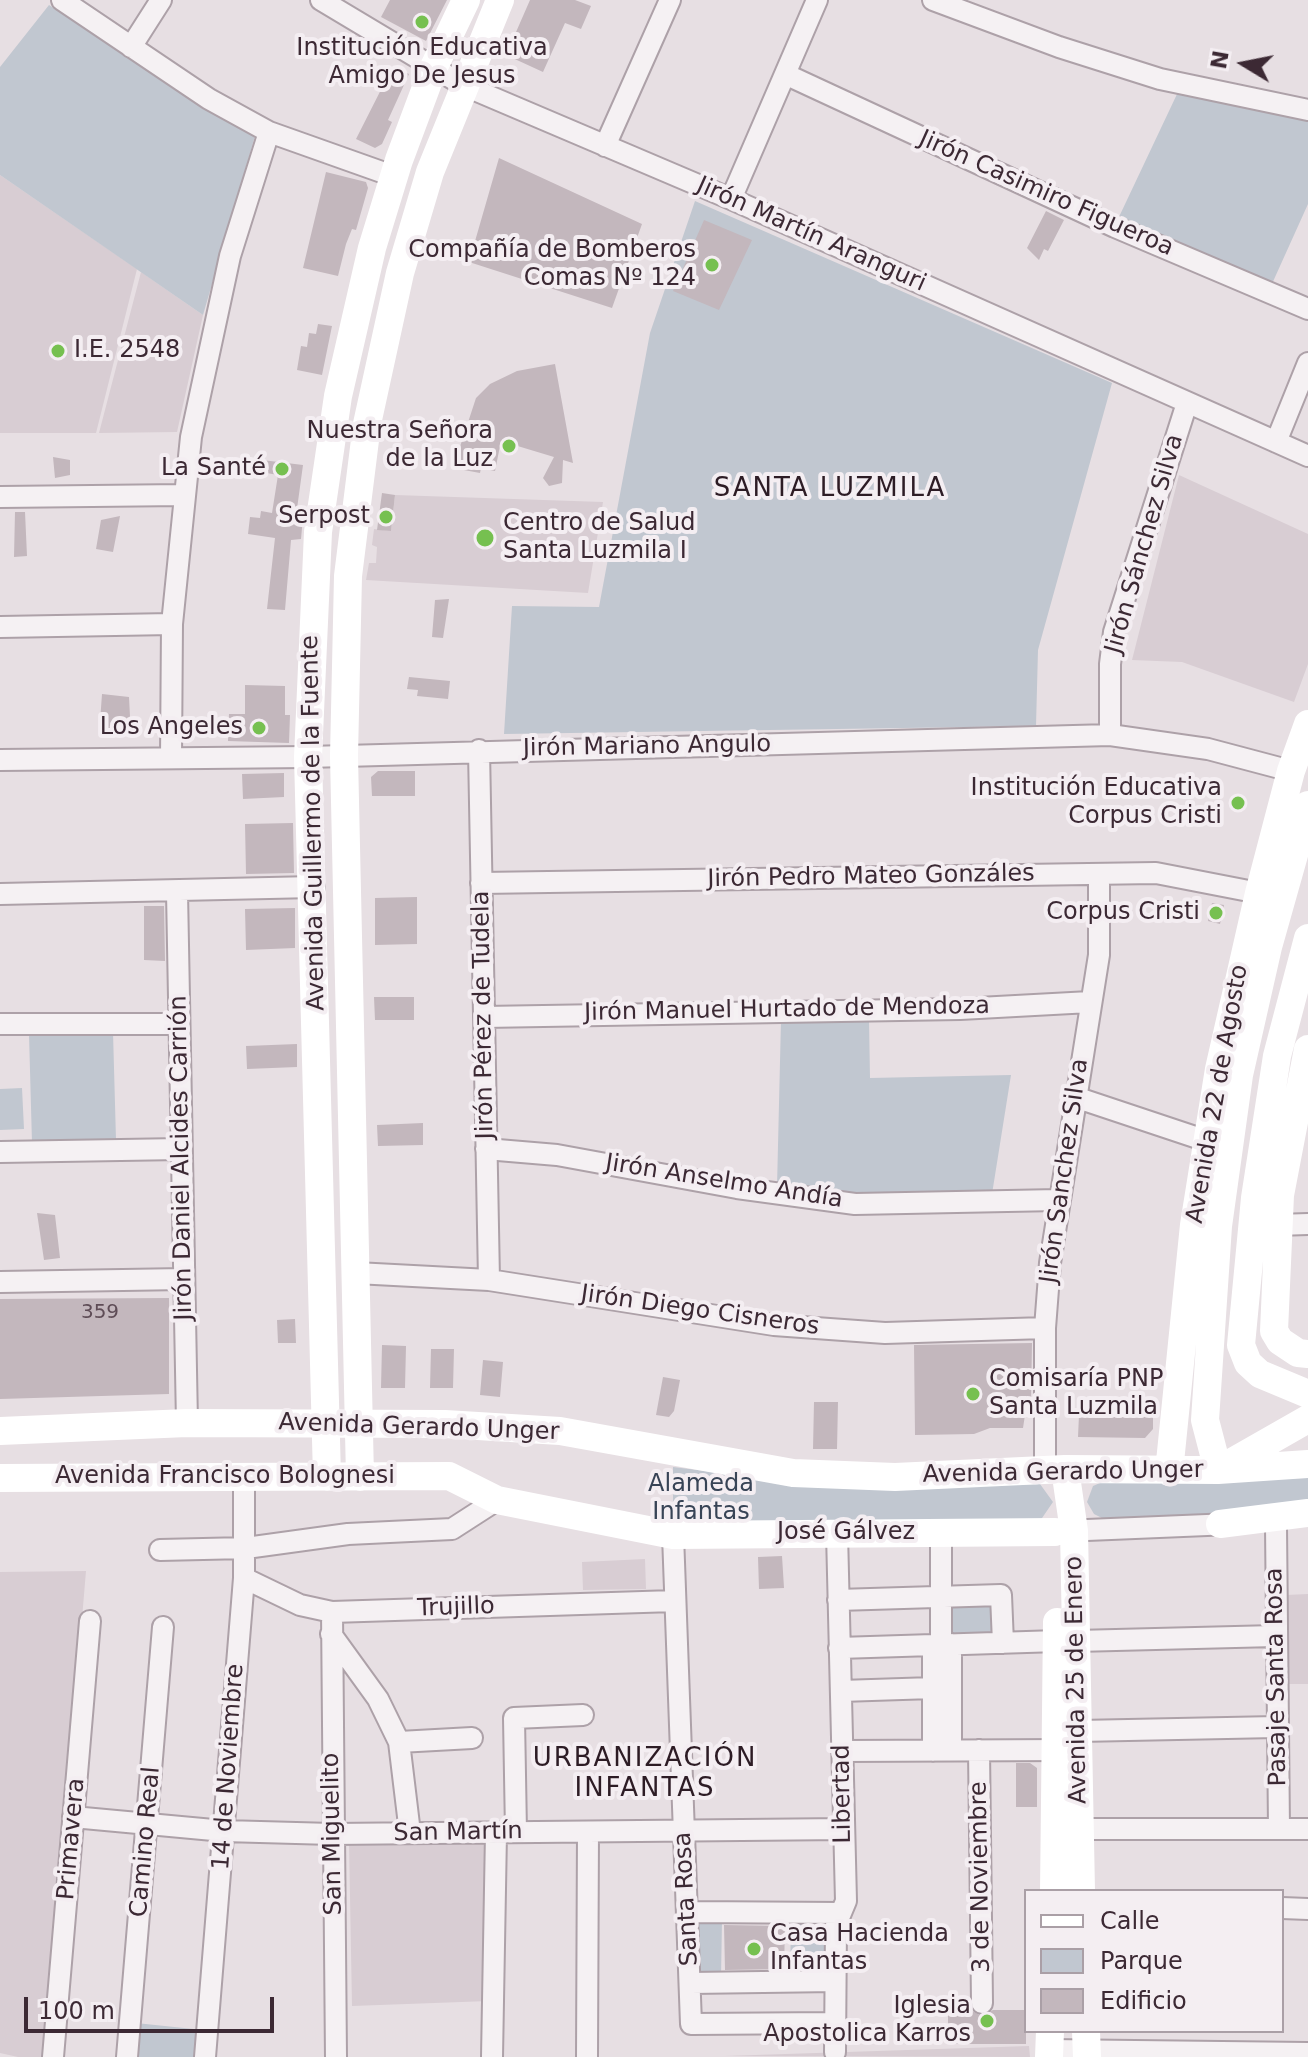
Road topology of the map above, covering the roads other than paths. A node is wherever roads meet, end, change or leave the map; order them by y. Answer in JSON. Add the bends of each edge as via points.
{"nodes":[{"id":1,"x":62,"y":0,"type":"edge"},
{"id":2,"x":161,"y":0,"type":"edge"},
{"id":3,"x":321,"y":0,"type":"edge"},
{"id":4,"x":466,"y":0,"type":"edge"},
{"id":5,"x":500,"y":0,"type":"edge"},
{"id":6,"x":670,"y":0,"type":"edge"},
{"id":7,"x":817,"y":0,"type":"edge"},
{"id":8,"x":933,"y":0,"type":"edge"},
{"id":9,"x":131,"y":47,"type":"junction"},
{"id":10,"x":433,"y":69,"type":"junction"},
{"id":11,"x":785,"y":74,"type":"junction"},
{"id":12,"x":463,"y":85,"type":"junction"},
{"id":13,"x":1308,"y":110,"type":"edge"},
{"id":14,"x":269,"y":132,"type":"junction"},
{"id":15,"x":605,"y":146,"type":"junction"},
{"id":16,"x":393,"y":176,"type":"junction"},
{"id":17,"x":731,"y":199,"type":"junction"},
{"id":18,"x":1308,"y":309,"type":"edge"},
{"id":19,"x":1308,"y":363,"type":"edge"},
{"id":20,"x":1187,"y":403,"type":"junction"},
{"id":21,"x":1276,"y":442,"type":"junction"},
{"id":22,"x":1308,"y":456,"type":"edge"},
{"id":23,"x":183,"y":495,"type":"junction"},
{"id":24,"x":0,"y":497,"type":"edge"},
{"id":25,"x":172,"y":624,"type":"junction"},
{"id":26,"x":0,"y":627,"type":"edge"},
{"id":27,"x":1308,"y":724,"type":"edge"},
{"id":28,"x":1110,"y":735,"type":"junction"},
{"id":29,"x":479,"y":750,"type":"junction"},
{"id":30,"x":344,"y":756,"type":"junction"},
{"id":31,"x":308,"y":757,"type":"junction"},
{"id":32,"x":171,"y":758,"type":"junction"},
{"id":33,"x":0,"y":760,"type":"edge"},
{"id":34,"x":1291,"y":771,"type":"junction"},
{"id":35,"x":1308,"y":805,"type":"edge"},
{"id":36,"x":1099,"y":874,"type":"junction"},
{"id":37,"x":481,"y":883,"type":"junction"},
{"id":38,"x":314,"y":887,"type":"junction"},
{"id":39,"x":177,"y":892,"type":"junction"},
{"id":40,"x":1259,"y":893,"type":"junction"},
{"id":41,"x":0,"y":894,"type":"edge"},
{"id":42,"x":1308,"y":938,"type":"edge"},
{"id":43,"x":1090,"y":1002,"type":"junction"},
{"id":44,"x":484,"y":1017,"type":"junction"},
{"id":45,"x":0,"y":1024,"type":"edge"},
{"id":46,"x":179,"y":1024,"type":"junction"},
{"id":47,"x":1308,"y":1049,"type":"edge"},
{"id":48,"x":1075,"y":1097,"type":"junction"},
{"id":49,"x":1207,"y":1141,"type":"junction"},
{"id":50,"x":181,"y":1149,"type":"junction"},
{"id":51,"x":486,"y":1149,"type":"junction"},
{"id":52,"x":0,"y":1152,"type":"edge"},
{"id":53,"x":1058,"y":1200,"type":"junction"},
{"id":54,"x":1308,"y":1224,"type":"edge"},
{"id":55,"x":1277,"y":1225,"type":"junction"},
{"id":56,"x":1215,"y":1269,"type":"junction"},
{"id":57,"x":356,"y":1273,"type":"junction"},
{"id":58,"x":184,"y":1279,"type":"junction"},
{"id":59,"x":489,"y":1280,"type":"junction"},
{"id":60,"x":0,"y":1282,"type":"edge"},
{"id":61,"x":1045,"y":1328,"type":"junction"},
{"id":62,"x":1308,"y":1354,"type":"edge"},
{"id":63,"x":1180,"y":1367,"type":"junction"},
{"id":64,"x":1308,"y":1394,"type":"edge"},
{"id":65,"x":1308,"y":1419,"type":"edge"},
{"id":66,"x":326,"y":1422,"type":"junction"},
{"id":67,"x":187,"y":1423,"type":"junction"},
{"id":68,"x":358,"y":1423,"type":"junction"},
{"id":69,"x":0,"y":1431,"type":"edge"},
{"id":70,"x":1308,"y":1464,"type":"edge"},
{"id":71,"x":1055,"y":1470,"type":"junction"},
{"id":72,"x":1218,"y":1470,"type":"junction"},
{"id":73,"x":1169,"y":1472,"type":"junction"},
{"id":74,"x":449,"y":1476,"type":"joint"},
{"id":75,"x":327,"y":1477,"type":"junction"},
{"id":76,"x":360,"y":1477,"type":"junction"},
{"id":77,"x":0,"y":1478,"type":"edge"},
{"id":78,"x":244,"y":1478,"type":"junction"},
{"id":79,"x":497,"y":1500,"type":"junction"},
{"id":80,"x":1308,"y":1513,"type":"edge"},
{"id":81,"x":1220,"y":1524,"type":"junction"},
{"id":82,"x":1276,"y":1526,"type":"junction"},
{"id":83,"x":1308,"y":1526,"type":"edge"},
{"id":84,"x":1064,"y":1531,"type":"junction"},
{"id":85,"x":837,"y":1533,"type":"junction"},
{"id":86,"x":941,"y":1533,"type":"junction"},
{"id":87,"x":673,"y":1535,"type":"junction"},
{"id":88,"x":246,"y":1548,"type":"junction"},
{"id":89,"x":160,"y":1550,"type":"dead end"},
{"id":90,"x":244,"y":1578,"type":"junction"},
{"id":91,"x":941,"y":1597,"type":"junction"},
{"id":92,"x":838,"y":1600,"type":"junction"},
{"id":93,"x":674,"y":1601,"type":"junction"},
{"id":94,"x":332,"y":1612,"type":"junction"},
{"id":95,"x":90,"y":1621,"type":"dead end"},
{"id":96,"x":163,"y":1627,"type":"dead end"},
{"id":97,"x":331,"y":1634,"type":"junction"},
{"id":98,"x":1275,"y":1636,"type":"junction"},
{"id":99,"x":1067,"y":1641,"type":"junction"},
{"id":100,"x":1003,"y":1643,"type":"junction"},
{"id":101,"x":942,"y":1645,"type":"junction"},
{"id":102,"x":839,"y":1648,"type":"junction"},
{"id":103,"x":933,"y":1688,"type":"junction"},
{"id":104,"x":841,"y":1691,"type":"junction"},
{"id":105,"x":583,"y":1715,"type":"dead end"},
{"id":106,"x":1276,"y":1727,"type":"junction"},
{"id":107,"x":472,"y":1738,"type":"dead end"},
{"id":108,"x":399,"y":1742,"type":"junction"},
{"id":109,"x":1070,"y":1744,"type":"junction"},
{"id":110,"x":942,"y":1750,"type":"junction"},
{"id":111,"x":979,"y":1750,"type":"junction"},
{"id":112,"x":842,"y":1751,"type":"junction"},
{"id":113,"x":73,"y":1817,"type":"junction"},
{"id":114,"x":148,"y":1822,"type":"junction"},
{"id":115,"x":844,"y":1829,"type":"junction"},
{"id":116,"x":1079,"y":1829,"type":"junction"},
{"id":117,"x":1279,"y":1829,"type":"junction"},
{"id":118,"x":1308,"y":1829,"type":"edge"},
{"id":119,"x":684,"y":1830,"type":"junction"},
{"id":120,"x":224,"y":1831,"type":"junction"},
{"id":121,"x":506,"y":1832,"type":"junction"},
{"id":122,"x":588,"y":1832,"type":"junction"},
{"id":123,"x":410,"y":1833,"type":"junction"},
{"id":124,"x":332,"y":1834,"type":"junction"},
{"id":125,"x":1054,"y":1889,"type":"edge"},
{"id":126,"x":1081,"y":1889,"type":"edge"},
{"id":127,"x":1284,"y":1908,"type":"edge"},
{"id":128,"x":1308,"y":1909,"type":"edge"},
{"id":129,"x":690,"y":1912,"type":"junction"},
{"id":130,"x":841,"y":1913,"type":"junction"},
{"id":131,"x":835,"y":1981,"type":"junction"},
{"id":132,"x":691,"y":1983,"type":"junction"},
{"id":133,"x":982,"y":2003,"type":"dead end"},
{"id":134,"x":834,"y":2023,"type":"junction"},
{"id":135,"x":1049,"y":2046,"type":"edge"},
{"id":136,"x":1087,"y":2046,"type":"edge"},
{"id":137,"x":835,"y":2052,"type":"dead end"},
{"id":138,"x":1308,"y":2053,"type":"edge"},
{"id":139,"x":1230,"y":2055,"type":"edge"},
{"id":140,"x":53,"y":2057,"type":"edge"},
{"id":141,"x":127,"y":2057,"type":"edge"},
{"id":142,"x":205,"y":2057,"type":"edge"},
{"id":143,"x":336,"y":2057,"type":"edge"},
{"id":144,"x":492,"y":2057,"type":"edge"},
{"id":145,"x":587,"y":2057,"type":"edge"}],
"edges":[{"from":1,"to":9,"type":"street"},
{"from":2,"to":9,"type":"street"},
{"from":3,"to":10,"type":"street","name":"Jirón Martín Aranguri"},
{"from":4,"to":10,"type":"main road","name":"Avenida Guillermo de la Fuente"},
{"from":5,"to":12,"type":"main road","name":"Avenida Guillermo de la Fuente"},
{"from":6,"to":15,"type":"street"},
{"from":7,"to":11,"type":"street"},
{"from":8,"to":13,"type":"street","via":[[1160,79]]},
{"from":9,"to":14,"type":"street"},
{"from":10,"to":12,"type":"street","name":"Jirón Martín Aranguri"},
{"from":10,"to":16,"type":"main road","name":"Avenida Guillermo de la Fuente"},
{"from":11,"to":17,"type":"street"},
{"from":11,"to":18,"type":"street","name":"Jirón Casimiro Figueroa","via":[[1115,227]]},
{"from":12,"to":15,"type":"street","name":"Jirón Martín Aranguri"},
{"from":12,"to":30,"type":"main road","name":"Avenida Guillermo de la Fuente","via":[[407,249],[367,424],[348,576]]},
{"from":14,"to":16,"type":"street"},
{"from":14,"to":23,"type":"street","via":[[213,321]]},
{"from":15,"to":17,"type":"street","name":"Jirón Martín Aranguri"},
{"from":16,"to":31,"type":"main road","name":"Avenida Guillermo de la Fuente","via":[[355,317],[328,453],[311,620]]},
{"from":17,"to":20,"type":"street","name":"Jirón Martín Aranguri"},
{"from":19,"to":21,"type":"street"},
{"from":20,"to":21,"type":"street","name":"Jirón Martín Aranguri"},
{"from":20,"to":28,"type":"street","name":"Jirón Sánchez Silva","via":[[1114,632]]},
{"from":21,"to":22,"type":"street","name":"Jirón Martín Aranguri"},
{"from":23,"to":24,"type":"street"},
{"from":23,"to":25,"type":"street"},
{"from":25,"to":26,"type":"street"},
{"from":25,"to":32,"type":"street"},
{"from":27,"to":34,"type":"main road","name":"Avenida 22 de Agosto"},
{"from":28,"to":29,"type":"street","name":"Jirón Mariano Angulo"},
{"from":28,"to":34,"type":"street","name":"Jirón Mariano Angulo","via":[[1208,749]]},
{"from":29,"to":30,"type":"street","name":"Jirón Mariano Angulo"},
{"from":29,"to":37,"type":"street","name":"Jirón Pérez de Tudela"},
{"from":30,"to":31,"type":"street","name":"Jirón Mariano Angulo"},
{"from":30,"to":57,"type":"main road","name":"Avenida Guillermo de la Fuente"},
{"from":31,"to":32,"type":"street","name":"Jirón Mariano Angulo"},
{"from":31,"to":38,"type":"main road","name":"Avenida Guillermo de la Fuente"},
{"from":32,"to":33,"type":"street","name":"Jirón Mariano Angulo"},
{"from":34,"to":40,"type":"main road","name":"Avenida 22 de Agosto"},
{"from":35,"to":56,"type":"main road","name":"Avenida 22 de Agosto","via":[[1239,1075]]},
{"from":36,"to":37,"type":"street","name":"Jirón Pedro Mateo Gonzáles"},
{"from":36,"to":40,"type":"street","name":"Jirón Pedro Mateo Gonzáles","via":[[1156,873]]},
{"from":36,"to":43,"type":"street","name":"Jirón Sanchez Silva","via":[[1099,955]]},
{"from":37,"to":44,"type":"street","name":"Jirón Pérez de Tudela"},
{"from":38,"to":39,"type":"street"},
{"from":38,"to":66,"type":"main road","name":"Avenida Guillermo de la Fuente"},
{"from":39,"to":41,"type":"street"},
{"from":39,"to":46,"type":"street","name":"Jirón Daniel Alcides Carrión"},
{"from":40,"to":49,"type":"main road","name":"Avenida 22 de Agosto"},
{"from":42,"to":64,"type":"main road","via":[[1275,1072],[1255,1198],[1241,1345],[1248,1363],[1260,1374]]},
{"from":43,"to":44,"type":"street","name":"Jirón Manuel Hurtado de Mendoza"},
{"from":43,"to":48,"type":"street","name":"Jirón Sanchez Silva"},
{"from":44,"to":51,"type":"street","name":"Jirón Pérez de Tudela"},
{"from":45,"to":46,"type":"street"},
{"from":46,"to":50,"type":"street","name":"Jirón Daniel Alcides Carrión"},
{"from":47,"to":55,"type":"main road"},
{"from":48,"to":49,"type":"street"},
{"from":48,"to":53,"type":"street","name":"Jirón Sanchez Silva"},
{"from":49,"to":63,"type":"main road","name":"Avenida 22 de Agosto"},
{"from":50,"to":52,"type":"street"},
{"from":50,"to":58,"type":"street","name":"Jirón Daniel Alcides Carrión"},
{"from":51,"to":53,"type":"street","name":"Jirón Anselmo Andía","via":[[557,1155],[855,1204]]},
{"from":51,"to":59,"type":"street","name":"Jirón Pérez de Tudela"},
{"from":53,"to":61,"type":"street","name":"Jirón Sanchez Silva"},
{"from":54,"to":55,"type":"street"},
{"from":55,"to":62,"type":"main road","via":[[1274,1331],[1280,1341]]},
{"from":56,"to":63,"type":"main road"},
{"from":56,"to":72,"type":"main road","name":"Avenida 22 de Agosto","via":[[1205,1420]]},
{"from":57,"to":59,"type":"street","name":"Jirón Diego Cisneros"},
{"from":57,"to":68,"type":"main road","name":"Avenida Guillermo de la Fuente"},
{"from":58,"to":60,"type":"street"},
{"from":58,"to":67,"type":"street","name":"Jirón Daniel Alcides Carrión"},
{"from":59,"to":61,"type":"street","name":"Jirón Diego Cisneros","via":[[774,1325],[885,1333]]},
{"from":61,"to":71,"type":"street","name":"Jirón Sanchez Silva"},
{"from":63,"to":73,"type":"main road","name":"Avenida 22 de Agosto"},
{"from":65,"to":72,"type":"main road","name":"Avenida Gerardo Unger"},
{"from":66,"to":67,"type":"main road","name":"Avenida Gerardo Unger"},
{"from":66,"to":68,"type":"main road","name":"Avenida Gerardo Unger"},
{"from":66,"to":75,"type":"main road","name":"Avenida Guillermo de la Fuente"},
{"from":67,"to":69,"type":"main road","name":"Avenida Gerardo Unger"},
{"from":68,"to":71,"type":"main road","name":"Avenida Gerardo Unger","via":[[560,1431],[793,1473],[895,1477]]},
{"from":68,"to":76,"type":"main road","name":"Avenida Guillermo de la Fuente"},
{"from":70,"to":72,"type":"main road","name":"Avenida Gerardo Unger"},
{"from":71,"to":73,"type":"main road","name":"Avenida Gerardo Unger"},
{"from":71,"to":84,"type":"main road","name":"Avenida 25 de Enero"},
{"from":72,"to":73,"type":"main road","name":"Avenida Gerardo Unger"},
{"from":74,"to":76,"type":"main road","name":"Avenida Francisco Bolognesi"},
{"from":74,"to":79,"type":"main road","name":"José Gálvez"},
{"from":75,"to":76,"type":"main road","name":"Avenida Francisco Bolognesi"},
{"from":75,"to":78,"type":"main road","name":"Avenida Francisco Bolognesi"},
{"from":77,"to":78,"type":"main road","name":"Avenida Francisco Bolognesi"},
{"from":78,"to":88,"type":"street","name":"14 de Noviembre"},
{"from":79,"to":87,"type":"main road","name":"José Gálvez"},
{"from":79,"to":88,"type":"street","via":[[452,1529],[348,1534]]},
{"from":80,"to":81,"type":"main road"},
{"from":81,"to":82,"type":"street"},
{"from":81,"to":84,"type":"street"},
{"from":82,"to":83,"type":"street"},
{"from":82,"to":98,"type":"street","name":"Pasaje Santa Rosa"},
{"from":84,"to":86,"type":"main road","name":"José Gálvez"},
{"from":84,"to":99,"type":"main road","name":"Avenida 25 de Enero"},
{"from":85,"to":86,"type":"main road","name":"José Gálvez"},
{"from":85,"to":87,"type":"main road","name":"José Gálvez"},
{"from":85,"to":92,"type":"street","name":"Libertad"},
{"from":86,"to":91,"type":"street"},
{"from":87,"to":93,"type":"street","name":"Santa Rosa"},
{"from":88,"to":89,"type":"street"},
{"from":88,"to":90,"type":"street","name":"14 de Noviembre"},
{"from":90,"to":94,"type":"street","name":"Trujillo","via":[[300,1605]]},
{"from":90,"to":120,"type":"street","name":"14 de Noviembre"},
{"from":91,"to":92,"type":"street"},
{"from":91,"to":100,"type":"street","via":[[1001,1595]]},
{"from":91,"to":101,"type":"street"},
{"from":92,"to":102,"type":"street","name":"Libertad"},
{"from":93,"to":94,"type":"street","name":"Trujillo"},
{"from":93,"to":119,"type":"street","name":"Santa Rosa"},
{"from":94,"to":97,"type":"street","name":"San Miguelito"},
{"from":95,"to":113,"type":"street","name":"Primavera"},
{"from":96,"to":114,"type":"street","name":"Camino Real"},
{"from":97,"to":108,"type":"street","via":[[378,1699]]},
{"from":97,"to":124,"type":"street","name":"San Miguelito"},
{"from":98,"to":99,"type":"street"},
{"from":98,"to":106,"type":"street","name":"Pasaje Santa Rosa"},
{"from":99,"to":100,"type":"street"},
{"from":99,"to":109,"type":"main road","name":"Avenida 25 de Enero"},
{"from":100,"to":101,"type":"street"},
{"from":101,"to":102,"type":"street"},
{"from":101,"to":103,"type":"street"},
{"from":101,"to":110,"type":"street"},
{"from":102,"to":104,"type":"street","name":"Libertad"},
{"from":103,"to":104,"type":"street"},
{"from":103,"to":110,"type":"street"},
{"from":104,"to":112,"type":"street","name":"Libertad"},
{"from":105,"to":121,"type":"street","via":[[514,1718]]},
{"from":106,"to":109,"type":"street"},
{"from":106,"to":117,"type":"street","name":"Pasaje Santa Rosa"},
{"from":107,"to":108,"type":"street"},
{"from":108,"to":123,"type":"street"},
{"from":109,"to":111,"type":"street"},
{"from":109,"to":116,"type":"main road","name":"Avenida 25 de Enero"},
{"from":109,"to":125,"type":"main road","name":"Avenida 25 de Enero"},
{"from":110,"to":111,"type":"street"},
{"from":110,"to":112,"type":"street"},
{"from":111,"to":133,"type":"street","name":"3 de Noviembre"},
{"from":112,"to":115,"type":"street","name":"Libertad"},
{"from":113,"to":114,"type":"street","name":"San Martín"},
{"from":113,"to":140,"type":"street","name":"Primavera"},
{"from":114,"to":120,"type":"street","name":"San Martín"},
{"from":114,"to":141,"type":"street","name":"Camino Real"},
{"from":115,"to":119,"type":"street","name":"San Martín"},
{"from":115,"to":130,"type":"street","name":"Libertad","via":[[846,1901]]},
{"from":116,"to":117,"type":"street"},
{"from":116,"to":126,"type":"main road","name":"Avenida 25 de Enero"},
{"from":117,"to":118,"type":"street"},
{"from":119,"to":122,"type":"street","name":"San Martín"},
{"from":119,"to":129,"type":"street","name":"Santa Rosa"},
{"from":120,"to":124,"type":"street","name":"San Martín"},
{"from":120,"to":142,"type":"street","name":"14 de Noviembre"},
{"from":121,"to":122,"type":"street","name":"San Martín"},
{"from":121,"to":123,"type":"street","name":"San Martín"},
{"from":121,"to":144,"type":"street"},
{"from":122,"to":145,"type":"street"},
{"from":123,"to":124,"type":"street","name":"San Martín"},
{"from":124,"to":143,"type":"street","name":"San Miguelito"},
{"from":127,"to":128,"type":"street"},
{"from":129,"to":130,"type":"street"},
{"from":129,"to":132,"type":"street","name":"Santa Rosa"},
{"from":130,"to":131,"type":"street","name":"Libertad"},
{"from":131,"to":132,"type":"street"},
{"from":131,"to":134,"type":"street","name":"Libertad"},
{"from":132,"to":134,"type":"street","name":"Santa Rosa","via":[[691,2024]]},
{"from":134,"to":137,"type":"street","name":"Libertad"},
{"from":135,"to":136,"type":"street"},
{"from":136,"to":139,"type":"street"},
{"from":138,"to":139,"type":"street"}]}
